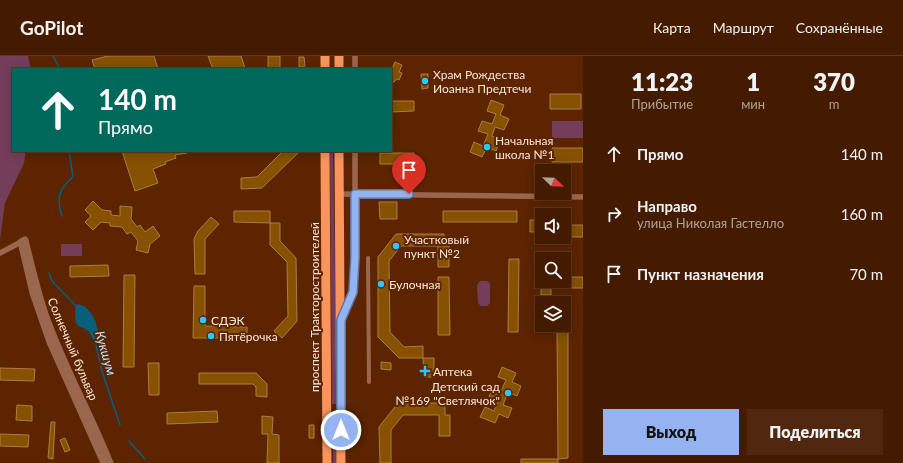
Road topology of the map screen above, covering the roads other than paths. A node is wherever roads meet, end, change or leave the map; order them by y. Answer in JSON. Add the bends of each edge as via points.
{"nodes":[{"id":1,"x":325,"y":56,"type":"edge"},
{"id":2,"x":339,"y":56,"type":"edge"},
{"id":3,"x":355,"y":56,"type":"edge"},
{"id":4,"x":325,"y":68,"type":"edge"},
{"id":5,"x":339,"y":68,"type":"edge"},
{"id":6,"x":355,"y":68,"type":"edge"},
{"id":7,"x":325,"y":152,"type":"edge"},
{"id":8,"x":339,"y":152,"type":"edge"},
{"id":9,"x":355,"y":152,"type":"edge"},
{"id":10,"x":339,"y":194,"type":"junction"},
{"id":11,"x":355,"y":194,"type":"junction"},
{"id":12,"x":583,"y":197,"type":"edge"},
{"id":13,"x":23,"y":241,"type":"joint"},
{"id":14,"x":0,"y":253,"type":"edge"},
{"id":15,"x":368,"y":258,"type":"dead end"},
{"id":16,"x":341,"y":320,"type":"junction"},
{"id":17,"x":369,"y":382,"type":"dead end"},
{"id":18,"x":75,"y":390,"type":"junction"},
{"id":19,"x":327,"y":408,"type":"junction"},
{"id":20,"x":341,"y":408,"type":"junction"},
{"id":21,"x":104,"y":463,"type":"edge"},
{"id":22,"x":110,"y":463,"type":"edge"},
{"id":23,"x":328,"y":463,"type":"edge"},
{"id":24,"x":341,"y":463,"type":"edge"}],
"edges":[{"from":1,"to":4,"type":"main road"},
{"from":2,"to":5,"type":"main road"},
{"from":3,"to":6,"type":"street"},
{"from":7,"to":19,"type":"main road","name":"проспект Тракторостроителей"},
{"from":8,"to":10,"type":"main road"},
{"from":9,"to":11,"type":"street"},
{"from":10,"to":11,"type":"street"},
{"from":10,"to":16,"type":"main road"},
{"from":11,"to":12,"type":"street"},
{"from":11,"to":16,"type":"street","via":[[353,292]]},
{"from":13,"to":14,"type":"street"},
{"from":13,"to":18,"type":"street","name":"Солнечный бульвар","via":[[52,340]]},
{"from":15,"to":17,"type":"street"},
{"from":16,"to":20,"type":"main road"},
{"from":18,"to":21,"type":"street","name":"Солнечный бульвар"},
{"from":18,"to":22,"type":"street","name":"Солнечный бульвар"},
{"from":19,"to":20,"type":"main road"},
{"from":19,"to":23,"type":"main road","name":"проспект Тракторостроителей"},
{"from":20,"to":24,"type":"main road"}]}
